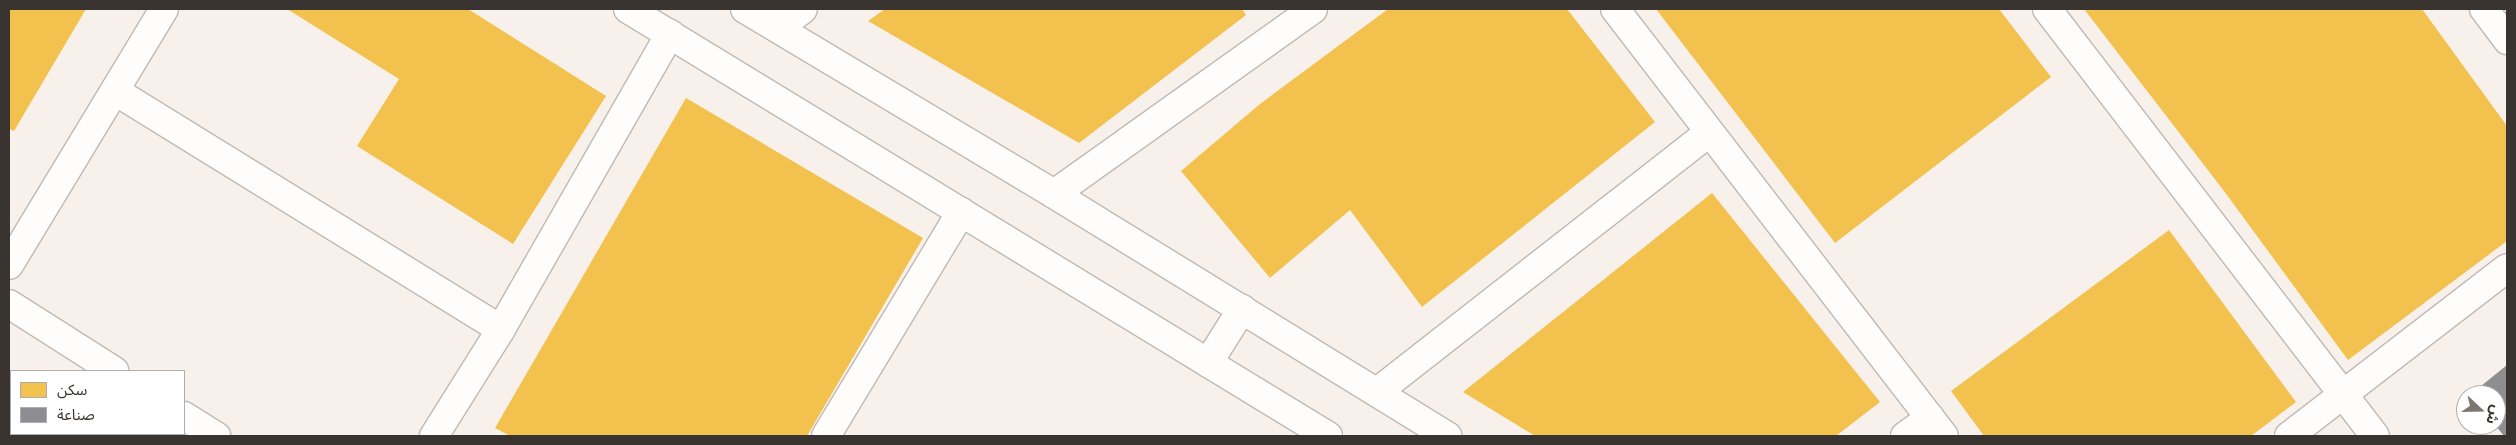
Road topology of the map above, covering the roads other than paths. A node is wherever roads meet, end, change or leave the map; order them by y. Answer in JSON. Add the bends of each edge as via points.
{"nodes":[{"id":1,"x":164,"y":9,"type":"edge"},
{"id":2,"x":628,"y":9,"type":"edge"},
{"id":3,"x":745,"y":9,"type":"edge"},
{"id":4,"x":803,"y":9,"type":"edge"},
{"id":5,"x":1313,"y":9,"type":"edge"},
{"id":6,"x":1616,"y":9,"type":"edge"},
{"id":7,"x":2046,"y":9,"type":"edge"},
{"id":8,"x":2484,"y":9,"type":"edge"},
{"id":9,"x":772,"y":18,"type":"edge"},
{"id":10,"x":670,"y":34,"type":"junction"},
{"id":11,"x":2507,"y":40,"type":"edge"},
{"id":12,"x":115,"y":91,"type":"junction"},
{"id":13,"x":1709,"y":133,"type":"junction"},
{"id":14,"x":1054,"y":194,"type":"junction"},
{"id":15,"x":961,"y":212,"type":"junction"},
{"id":16,"x":9,"y":265,"type":"edge"},
{"id":17,"x":2507,"y":268,"type":"edge"},
{"id":18,"x":9,"y":304,"type":"edge"},
{"id":19,"x":1242,"y":309,"type":"junction"},
{"id":20,"x":501,"y":329,"type":"junction"},
{"id":21,"x":1208,"y":363,"type":"junction"},
{"id":22,"x":112,"y":370,"type":"edge"},
{"id":23,"x":1377,"y":392,"type":"junction"},
{"id":24,"x":2343,"y":394,"type":"junction"},
{"id":25,"x":185,"y":417,"type":"edge"},
{"id":26,"x":1937,"y":427,"type":"edge"},
{"id":27,"x":216,"y":436,"type":"edge"},
{"id":28,"x":434,"y":436,"type":"edge"},
{"id":29,"x":826,"y":436,"type":"edge"},
{"id":30,"x":1328,"y":436,"type":"edge"},
{"id":31,"x":1447,"y":436,"type":"edge"},
{"id":32,"x":1905,"y":436,"type":"edge"},
{"id":33,"x":2289,"y":436,"type":"edge"},
{"id":34,"x":2375,"y":436,"type":"edge"}],
"edges":[{"from":1,"to":12,"type":"street"},
{"from":2,"to":10,"type":"street"},
{"from":3,"to":9,"type":"street"},
{"from":4,"to":9,"type":"street"},
{"from":5,"to":14,"type":"street"},
{"from":6,"to":13,"type":"street"},
{"from":7,"to":24,"type":"street"},
{"from":8,"to":11,"type":"street"},
{"from":9,"to":14,"type":"street"},
{"from":10,"to":15,"type":"street"},
{"from":10,"to":20,"type":"street"},
{"from":12,"to":16,"type":"street"},
{"from":12,"to":20,"type":"street"},
{"from":13,"to":23,"type":"street"},
{"from":13,"to":26,"type":"street"},
{"from":14,"to":19,"type":"street"},
{"from":15,"to":21,"type":"street"},
{"from":15,"to":29,"type":"street"},
{"from":17,"to":24,"type":"street"},
{"from":18,"to":22,"type":"street"},
{"from":19,"to":21,"type":"street"},
{"from":19,"to":23,"type":"street"},
{"from":20,"to":28,"type":"street"},
{"from":21,"to":30,"type":"street"},
{"from":23,"to":31,"type":"street"},
{"from":24,"to":33,"type":"street"},
{"from":24,"to":34,"type":"street"},
{"from":25,"to":27,"type":"street"},
{"from":26,"to":32,"type":"street"}]}
